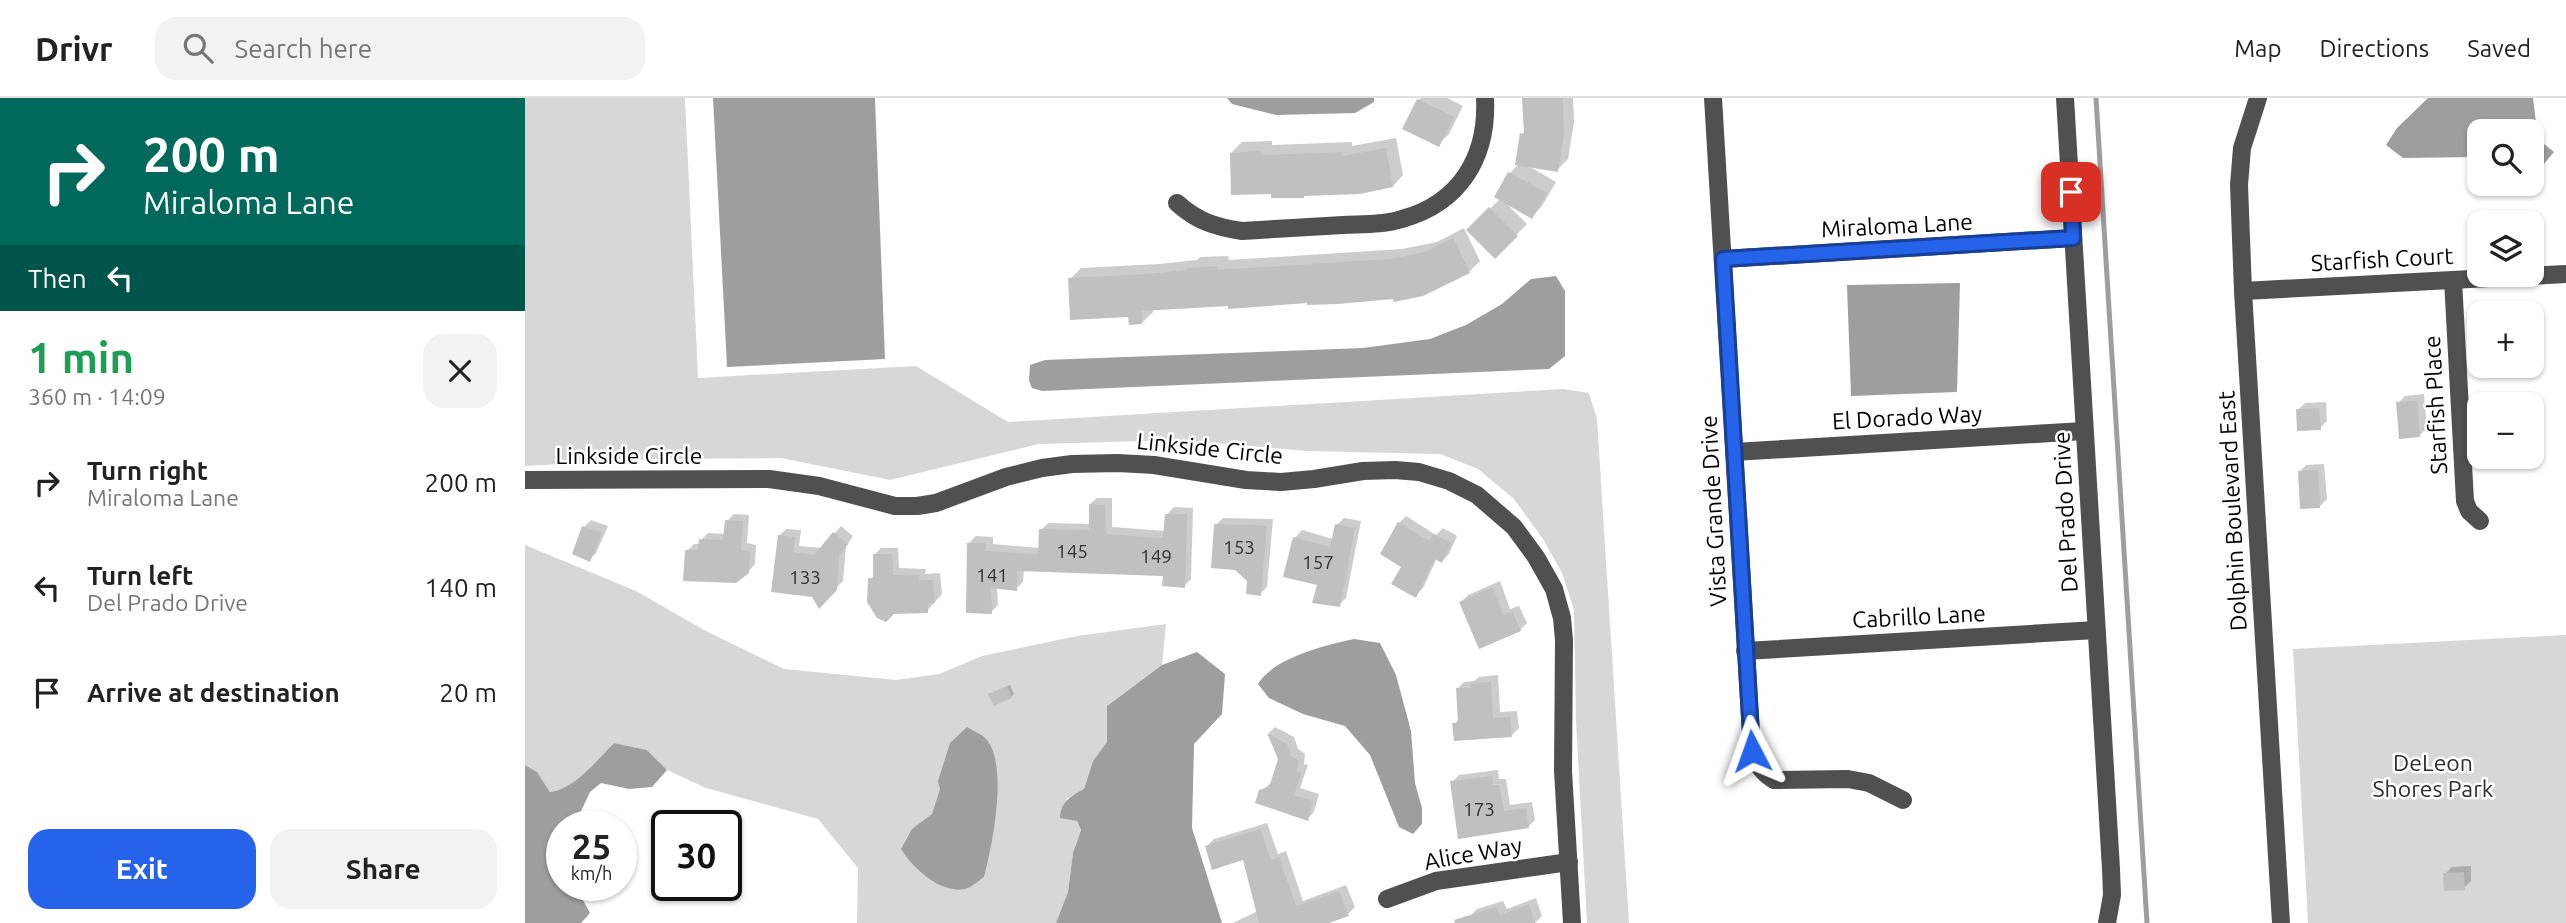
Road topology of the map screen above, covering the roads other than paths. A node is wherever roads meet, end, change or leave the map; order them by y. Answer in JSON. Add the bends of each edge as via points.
{"nodes":[{"id":1,"x":1485,"y":98,"type":"edge"},
{"id":2,"x":1713,"y":98,"type":"edge"},
{"id":3,"x":2065,"y":98,"type":"edge"},
{"id":4,"x":2258,"y":98,"type":"edge"},
{"id":5,"x":1177,"y":203,"type":"dead end"},
{"id":6,"x":2073,"y":238,"type":"junction"},
{"id":7,"x":1723,"y":259,"type":"junction"},
{"id":8,"x":2566,"y":274,"type":"edge"},
{"id":9,"x":2453,"y":280,"type":"junction"},
{"id":10,"x":2243,"y":291,"type":"junction"},
{"id":11,"x":2084,"y":431,"type":"junction"},
{"id":12,"x":1734,"y":452,"type":"junction"},
{"id":13,"x":525,"y":480,"type":"edge"},
{"id":14,"x":2480,"y":521,"type":"dead end"},
{"id":15,"x":2096,"y":630,"type":"junction"},
{"id":16,"x":1745,"y":651,"type":"junction"},
{"id":17,"x":1903,"y":800,"type":"dead end"},
{"id":18,"x":1569,"y":862,"type":"junction"},
{"id":19,"x":1387,"y":899,"type":"dead end"},
{"id":20,"x":1572,"y":923,"type":"edge"},
{"id":21,"x":2107,"y":923,"type":"edge"},
{"id":22,"x":2281,"y":923,"type":"edge"}],
"edges":[{"from":1,"to":5,"type":"street","via":[[1482,142],[1465,178],[1443,199],[1402,219],[1242,231],[1194,218]]},
{"from":2,"to":7,"type":"street","name":"Vista Grande Drive"},
{"from":3,"to":6,"type":"street","name":"Del Prado Drive"},
{"from":4,"to":10,"type":"street","name":"Dolphin Boulevard East","via":[[2240,166]]},
{"from":6,"to":7,"type":"street","name":"Miraloma Lane"},
{"from":6,"to":11,"type":"street","name":"Del Prado Drive"},
{"from":7,"to":12,"type":"street","name":"Vista Grande Drive"},
{"from":8,"to":9,"type":"street","name":"Starfish Court"},
{"from":9,"to":10,"type":"street","name":"Starfish Court"},
{"from":9,"to":14,"type":"street","name":"Starfish Place","via":[[2465,500]]},
{"from":10,"to":22,"type":"street","name":"Dolphin Boulevard East"},
{"from":11,"to":12,"type":"street","name":"El Dorado Way"},
{"from":11,"to":15,"type":"street","name":"Del Prado Drive"},
{"from":12,"to":16,"type":"street","name":"Vista Grande Drive"},
{"from":13,"to":18,"type":"street","name":"Linkside Circle","via":[[769,479],[819,486],[895,506],[936,503],[1006,477],[1072,464],[1154,465],[1281,482],[1395,470],[1449,481],[1477,495],[1514,527],[1554,589],[1564,640],[1563,771]]},
{"from":15,"to":16,"type":"street","name":"Cabrillo Lane"},
{"from":15,"to":21,"type":"street","name":"Del Prado Drive","via":[[2112,895]]},
{"from":16,"to":17,"type":"street","name":"Vista Grande Drive","via":[[1752,751],[1764,774],[1785,781],[1848,779],[1869,783]]},
{"from":18,"to":19,"type":"street","name":"Alice Way","via":[[1436,881]]},
{"from":18,"to":20,"type":"street","name":"Linkside Circle"}]}
